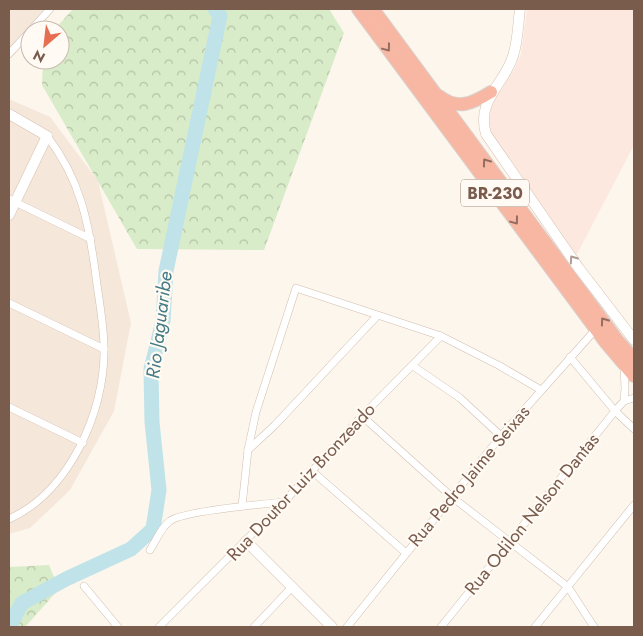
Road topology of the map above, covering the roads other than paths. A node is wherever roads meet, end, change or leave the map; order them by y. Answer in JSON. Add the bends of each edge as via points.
{"nodes":[{"id":1,"x":50,"y":9,"type":"edge"},
{"id":2,"x":358,"y":9,"type":"edge"},
{"id":3,"x":373,"y":9,"type":"edge"},
{"id":4,"x":520,"y":9,"type":"edge"},
{"id":5,"x":40,"y":20,"type":"edge"},
{"id":6,"x":20,"y":41,"type":"edge"},
{"id":7,"x":9,"y":54,"type":"edge"},
{"id":8,"x":491,"y":92,"type":"junction"},
{"id":9,"x":436,"y":94,"type":"junction"},
{"id":10,"x":9,"y":114,"type":"edge"},
{"id":11,"x":47,"y":136,"type":"junction"},
{"id":12,"x":12,"y":200,"type":"edge"},
{"id":13,"x":9,"y":215,"type":"edge"},
{"id":14,"x":91,"y":239,"type":"junction"},
{"id":15,"x":9,"y":302,"type":"edge"},
{"id":16,"x":377,"y":316,"type":"junction"},
{"id":17,"x":596,"y":329,"type":"junction"},
{"id":18,"x":441,"y":336,"type":"junction"},
{"id":19,"x":634,"y":340,"type":"edge"},
{"id":20,"x":104,"y":349,"type":"junction"},
{"id":21,"x":570,"y":357,"type":"junction"},
{"id":22,"x":629,"y":362,"type":"edge"},
{"id":23,"x":413,"y":366,"type":"junction"},
{"id":24,"x":634,"y":376,"type":"edge"},
{"id":25,"x":541,"y":390,"type":"junction"},
{"id":26,"x":634,"y":398,"type":"edge"},
{"id":27,"x":624,"y":402,"type":"junction"},
{"id":28,"x":9,"y":407,"type":"edge"},
{"id":29,"x":615,"y":411,"type":"junction"},
{"id":30,"x":362,"y":416,"type":"junction"},
{"id":31,"x":634,"y":429,"type":"edge"},
{"id":32,"x":501,"y":436,"type":"junction"},
{"id":33,"x":83,"y":443,"type":"junction"},
{"id":34,"x":248,"y":450,"type":"junction"},
{"id":35,"x":312,"y":471,"type":"junction"},
{"id":36,"x":452,"y":497,"type":"junction"},
{"id":37,"x":284,"y":502,"type":"junction"},
{"id":38,"x":242,"y":506,"type":"junction"},
{"id":39,"x":634,"y":506,"type":"edge"},
{"id":40,"x":10,"y":516,"type":"edge"},
{"id":41,"x":246,"y":541,"type":"junction"},
{"id":42,"x":510,"y":542,"type":"junction"},
{"id":43,"x":150,"y":550,"type":"dead end"},
{"id":44,"x":406,"y":553,"type":"junction"},
{"id":45,"x":84,"y":586,"type":"dead end"},
{"id":46,"x":293,"y":586,"type":"junction"},
{"id":47,"x":568,"y":587,"type":"junction"},
{"id":48,"x":118,"y":627,"type":"edge"},
{"id":49,"x":159,"y":627,"type":"edge"},
{"id":50,"x":254,"y":627,"type":"edge"},
{"id":51,"x":332,"y":627,"type":"edge"},
{"id":52,"x":347,"y":627,"type":"edge"},
{"id":53,"x":441,"y":627,"type":"edge"},
{"id":54,"x":535,"y":627,"type":"edge"},
{"id":55,"x":594,"y":627,"type":"edge"}],
"edges":[{"from":1,"to":5,"type":"street"},
{"from":2,"to":17,"type":"highway","number":"BR-230","one_way":true},
{"from":3,"to":9,"type":"highway","number":"BR-230"},
{"from":4,"to":8,"type":"street","via":[[513,56]]},
{"from":6,"to":7,"type":"street"},
{"from":8,"to":9,"type":"highway","via":[[461,106]]},
{"from":19,"to":8,"type":"street","one_way":true,"via":[[486,134],[484,111]]},
{"from":22,"to":9,"type":"highway","number":"BR-230","one_way":true,"via":[[618,341]]},
{"from":10,"to":11,"type":"street"},
{"from":11,"to":12,"type":"street"},
{"from":11,"to":14,"type":"street","via":[[78,188]]},
{"from":12,"to":13,"type":"street"},
{"from":12,"to":14,"type":"street"},
{"from":14,"to":20,"type":"street"},
{"from":15,"to":20,"type":"street"},
{"from":16,"to":18,"type":"street"},
{"from":16,"to":34,"type":"street"},
{"from":16,"to":34,"type":"street","via":[[296,288],[256,412]]},
{"from":17,"to":21,"type":"street","name":"Rua Pedro Jaime Seixas"},
{"from":17,"to":22,"type":"highway","number":"BR-230"},
{"from":18,"to":23,"type":"street","name":"Rua Doutor Luiz Bronzeado"},
{"from":18,"to":25,"type":"street"},
{"from":20,"to":33,"type":"street","via":[[101,388]]},
{"from":21,"to":25,"type":"street","name":"Rua Pedro Jaime Seixas"},
{"from":21,"to":29,"type":"street"},
{"from":22,"to":24,"type":"highway","number":"BR-230"},
{"from":22,"to":27,"type":"street"},
{"from":23,"to":30,"type":"street","name":"Rua Doutor Luiz Bronzeado"},
{"from":23,"to":32,"type":"street","via":[[460,398]]},
{"from":25,"to":32,"type":"street","name":"Rua Pedro Jaime Seixas"},
{"from":26,"to":27,"type":"street","name":"Rua Odilon Nelson Dantas"},
{"from":27,"to":29,"type":"street","name":"Rua Odilon Nelson Dantas"},
{"from":28,"to":33,"type":"street"},
{"from":29,"to":31,"type":"street"},
{"from":29,"to":42,"type":"street","name":"Rua Odilon Nelson Dantas"},
{"from":30,"to":35,"type":"street","name":"Rua Doutor Luiz Bronzeado"},
{"from":30,"to":36,"type":"street"},
{"from":32,"to":36,"type":"street","name":"Rua Pedro Jaime Seixas"},
{"from":33,"to":40,"type":"street","via":[[48,490],[30,506]]},
{"from":34,"to":38,"type":"street"},
{"from":35,"to":37,"type":"street","name":"Rua Doutor Luiz Bronzeado"},
{"from":35,"to":44,"type":"street"},
{"from":36,"to":42,"type":"street"},
{"from":36,"to":44,"type":"street","name":"Rua Pedro Jaime Seixas"},
{"from":37,"to":38,"type":"street"},
{"from":37,"to":41,"type":"street","name":"Rua Doutor Luiz Bronzeado"},
{"from":38,"to":43,"type":"street","via":[[172,519]]},
{"from":39,"to":47,"type":"street"},
{"from":41,"to":46,"type":"street"},
{"from":41,"to":49,"type":"street","name":"Rua Doutor Luiz Bronzeado"},
{"from":42,"to":47,"type":"street"},
{"from":42,"to":53,"type":"street","name":"Rua Odilon Nelson Dantas"},
{"from":44,"to":52,"type":"street","name":"Rua Pedro Jaime Seixas"},
{"from":45,"to":48,"type":"street"},
{"from":46,"to":50,"type":"street"},
{"from":46,"to":51,"type":"street"},
{"from":47,"to":54,"type":"street"},
{"from":47,"to":55,"type":"street"}]}
